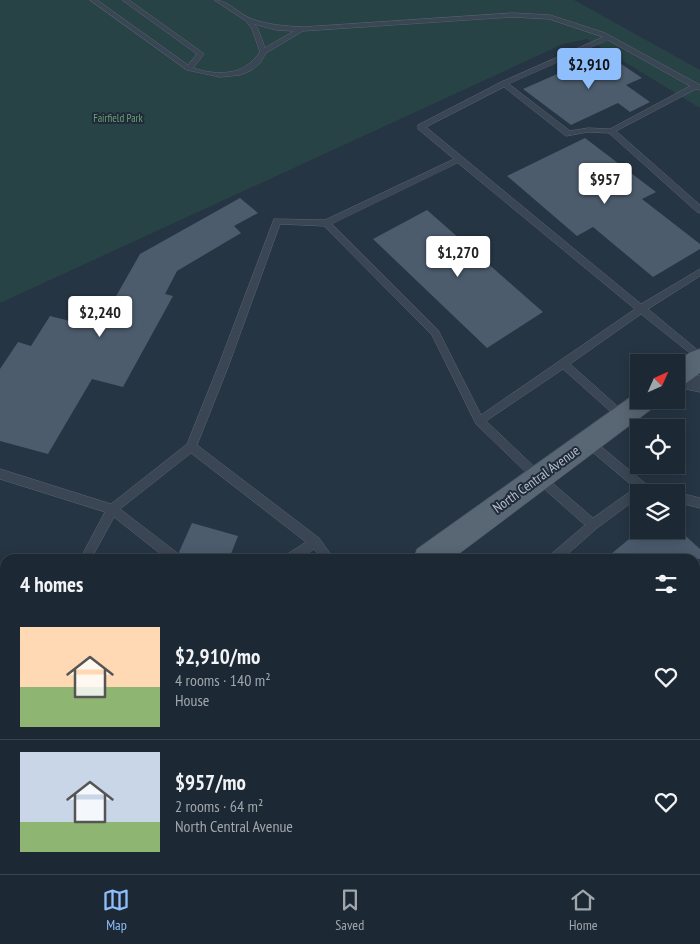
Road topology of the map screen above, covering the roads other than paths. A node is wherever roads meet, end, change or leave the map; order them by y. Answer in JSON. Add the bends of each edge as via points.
{"nodes":[{"id":1,"x":93,"y":0,"type":"edge"},
{"id":2,"x":125,"y":0,"type":"edge"},
{"id":3,"x":218,"y":0,"type":"edge"},
{"id":4,"x":248,"y":20,"type":"junction"},
{"id":5,"x":303,"y":29,"type":"junction"},
{"id":6,"x":608,"y":37,"type":"junction"},
{"id":7,"x":263,"y":52,"type":"junction"},
{"id":8,"x":189,"y":69,"type":"junction"},
{"id":9,"x":504,"y":84,"type":"junction"},
{"id":10,"x":698,"y":87,"type":"edge"},
{"id":11,"x":611,"y":131,"type":"junction"},
{"id":12,"x":459,"y":160,"type":"junction"},
{"id":13,"x":700,"y":210,"type":"edge"},
{"id":14,"x":326,"y":223,"type":"junction"},
{"id":15,"x":700,"y":272,"type":"edge"},
{"id":16,"x":641,"y":309,"type":"junction"},
{"id":17,"x":700,"y":358,"type":"edge"},
{"id":18,"x":562,"y":364,"type":"junction"},
{"id":19,"x":685,"y":370,"type":"edge"},
{"id":20,"x":685,"y":380,"type":"edge"},
{"id":21,"x":700,"y":384,"type":"edge"},
{"id":22,"x":632,"y":409,"type":"edge"},
{"id":23,"x":622,"y":416,"type":"junction"},
{"id":24,"x":479,"y":421,"type":"junction"},
{"id":25,"x":587,"y":441,"type":"junction"},
{"id":26,"x":191,"y":447,"type":"junction"},
{"id":27,"x":0,"y":474,"type":"edge"},
{"id":28,"x":538,"y":477,"type":"junction"},
{"id":29,"x":639,"y":484,"type":"edge"},
{"id":30,"x":630,"y":498,"type":"edge"},
{"id":31,"x":685,"y":499,"type":"edge"},
{"id":32,"x":700,"y":503,"type":"edge"},
{"id":33,"x":112,"y":509,"type":"junction"},
{"id":34,"x":593,"y":525,"type":"junction"},
{"id":35,"x":315,"y":542,"type":"junction"},
{"id":36,"x":88,"y":554,"type":"edge"},
{"id":37,"x":170,"y":554,"type":"edge"},
{"id":38,"x":297,"y":554,"type":"edge"},
{"id":39,"x":325,"y":554,"type":"edge"},
{"id":40,"x":435,"y":554,"type":"edge"},
{"id":41,"x":560,"y":554,"type":"edge"}],
"edges":[{"from":1,"to":8,"type":"lane"},
{"from":2,"to":8,"type":"lane","via":[[201,54]]},
{"from":3,"to":4,"type":"lane"},
{"from":4,"to":5,"type":"lane","via":[[276,28]]},
{"from":4,"to":7,"type":"lane","via":[[255,29]]},
{"from":5,"to":6,"type":"lane","via":[[512,15],[550,17]]},
{"from":5,"to":7,"type":"lane"},
{"from":6,"to":9,"type":"lane"},
{"from":6,"to":10,"type":"lane"},
{"from":7,"to":8,"type":"lane","via":[[259,61],[249,69],[235,74],[207,75]]},
{"from":9,"to":11,"type":"lane","via":[[569,134],[588,130]]},
{"from":9,"to":12,"type":"lane","via":[[421,126]]},
{"from":10,"to":11,"type":"lane"},
{"from":11,"to":13,"type":"lane"},
{"from":12,"to":14,"type":"lane"},
{"from":12,"to":16,"type":"lane"},
{"from":14,"to":24,"type":"lane","via":[[434,332]]},
{"from":14,"to":26,"type":"lane","via":[[277,221]]},
{"from":15,"to":16,"type":"lane"},
{"from":16,"to":17,"type":"lane"},
{"from":16,"to":18,"type":"lane"},
{"from":17,"to":19,"type":"main road"},
{"from":18,"to":23,"type":"lane"},
{"from":18,"to":24,"type":"lane"},
{"from":20,"to":21,"type":"street"},
{"from":22,"to":23,"type":"main road","name":"North Central Avenue"},
{"from":23,"to":25,"type":"main road","name":"North Central Avenue"},
{"from":24,"to":28,"type":"lane"},
{"from":25,"to":28,"type":"main road","name":"North Central Avenue"},
{"from":25,"to":29,"type":"lane"},
{"from":26,"to":33,"type":"lane"},
{"from":26,"to":35,"type":"lane"},
{"from":27,"to":33,"type":"lane"},
{"from":28,"to":34,"type":"lane"},
{"from":28,"to":40,"type":"main road","name":"North Central Avenue"},
{"from":30,"to":34,"type":"lane"},
{"from":31,"to":32,"type":"lane"},
{"from":33,"to":36,"type":"lane"},
{"from":33,"to":37,"type":"lane"},
{"from":34,"to":41,"type":"lane"},
{"from":35,"to":38,"type":"lane"},
{"from":35,"to":39,"type":"lane"}]}
